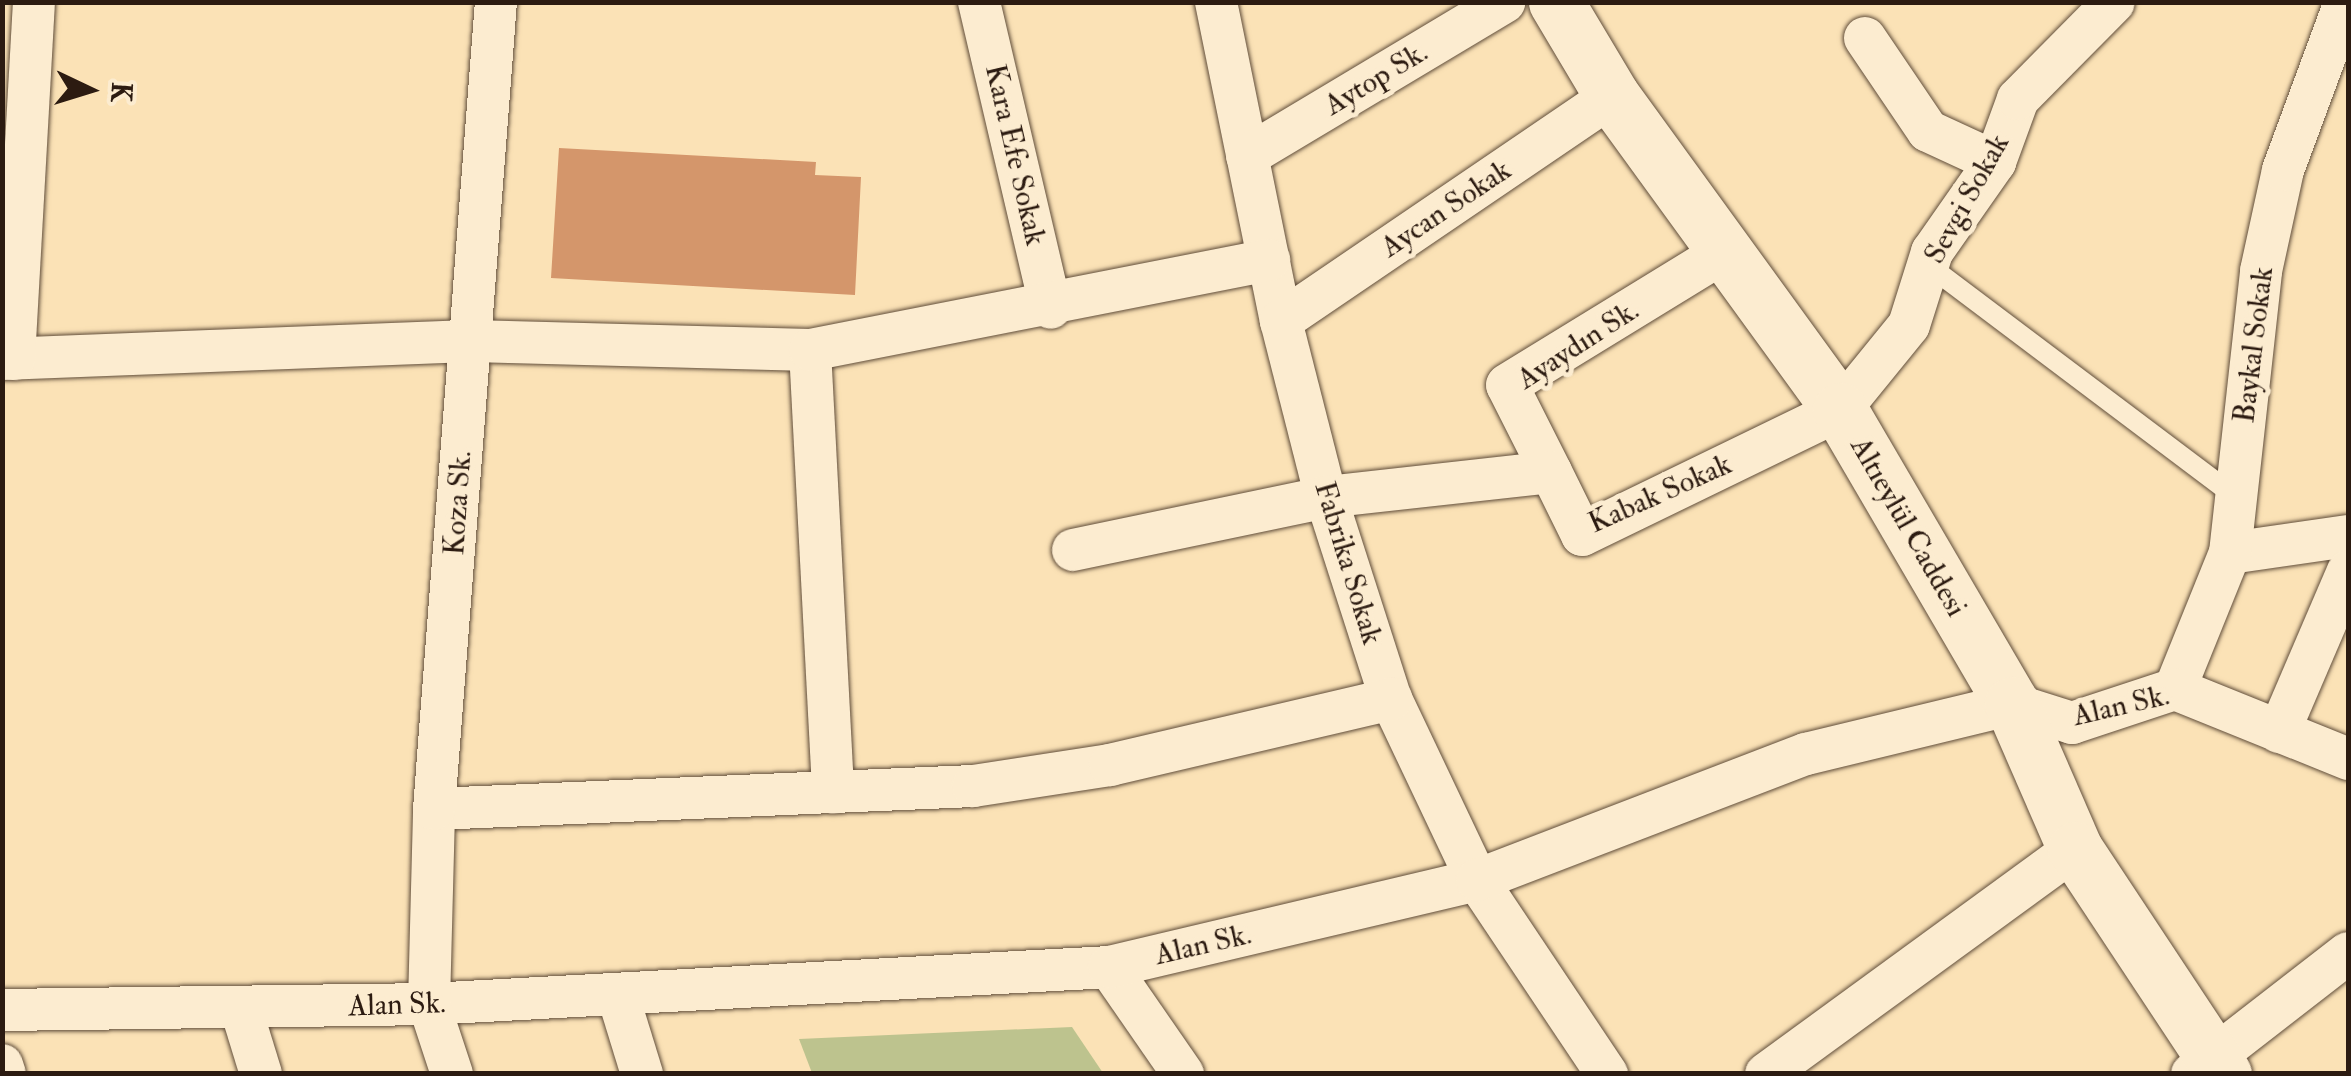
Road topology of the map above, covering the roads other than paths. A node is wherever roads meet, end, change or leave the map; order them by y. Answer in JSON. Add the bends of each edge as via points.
{"nodes":[{"id":1,"x":34,"y":2,"type":"edge"},
{"id":2,"x":496,"y":2,"type":"edge"},
{"id":3,"x":979,"y":2,"type":"edge"},
{"id":4,"x":1216,"y":2,"type":"edge"},
{"id":5,"x":1504,"y":2,"type":"edge"},
{"id":6,"x":1556,"y":2,"type":"edge"},
{"id":7,"x":2114,"y":2,"type":"edge"},
{"id":8,"x":2345,"y":2,"type":"edge"},
{"id":9,"x":1865,"y":38,"type":"dead end"},
{"id":10,"x":1612,"y":96,"type":"junction"},
{"id":11,"x":1247,"y":156,"type":"junction"},
{"id":12,"x":1994,"y":162,"type":"junction"},
{"id":13,"x":1724,"y":252,"type":"junction"},
{"id":14,"x":1268,"y":260,"type":"junction"},
{"id":15,"x":1928,"y":265,"type":"junction"},
{"id":16,"x":1051,"y":308,"type":"junction"},
{"id":17,"x":1281,"y":321,"type":"junction"},
{"id":18,"x":470,"y":341,"type":"junction"},
{"id":19,"x":810,"y":350,"type":"junction"},
{"id":20,"x":8,"y":359,"type":"edge"},
{"id":21,"x":1840,"y":410,"type":"junction"},
{"id":22,"x":1551,"y":472,"type":"junction"},
{"id":23,"x":1326,"y":497,"type":"junction"},
{"id":24,"x":2236,"y":497,"type":"junction"},
{"id":25,"x":2348,"y":536,"type":"edge"},
{"id":26,"x":1074,"y":550,"type":"dead end"},
{"id":27,"x":2230,"y":553,"type":"junction"},
{"id":28,"x":2348,"y":571,"type":"edge"},
{"id":29,"x":2175,"y":690,"type":"junction"},
{"id":30,"x":1391,"y":699,"type":"junction"},
{"id":31,"x":2012,"y":704,"type":"junction"},
{"id":32,"x":2279,"y":732,"type":"junction"},
{"id":33,"x":2348,"y":759,"type":"edge"},
{"id":34,"x":832,"y":792,"type":"junction"},
{"id":35,"x":434,"y":809,"type":"junction"},
{"id":36,"x":2075,"y":849,"type":"junction"},
{"id":37,"x":1477,"y":880,"type":"junction"},
{"id":38,"x":2348,"y":953,"type":"edge"},
{"id":39,"x":1110,"y":968,"type":"junction"},
{"id":40,"x":618,"y":996,"type":"junction"},
{"id":41,"x":429,"y":1004,"type":"junction"},
{"id":42,"x":240,"y":1008,"type":"junction"},
{"id":43,"x":2,"y":1010,"type":"edge"},
{"id":44,"x":2,"y":1064,"type":"edge"},
{"id":45,"x":2210,"y":1069,"type":"edge"},
{"id":46,"x":1774,"y":1071,"type":"edge"},
{"id":47,"x":5,"y":1074,"type":"edge"},
{"id":48,"x":261,"y":1074,"type":"edge"},
{"id":49,"x":452,"y":1074,"type":"edge"},
{"id":50,"x":642,"y":1074,"type":"edge"},
{"id":51,"x":1183,"y":1074,"type":"edge"},
{"id":52,"x":1607,"y":1074,"type":"edge"}],
"edges":[{"from":1,"to":20,"type":"street"},
{"from":2,"to":18,"type":"street","name":"Koza Sk."},
{"from":3,"to":16,"type":"street","name":"Kara Efe Sokak"},
{"from":4,"to":11,"type":"street","name":"Fabrika Sokak"},
{"from":5,"to":11,"type":"street","name":"Aytop Sk."},
{"from":6,"to":10,"type":"street","name":"Altıeylül Caddesi"},
{"from":7,"to":12,"type":"street","name":"Sevgi Sokak","via":[[2018,100]]},
{"from":8,"to":24,"type":"street","name":"Baykal Sokak","via":[[2283,170],[2262,271]]},
{"from":9,"to":12,"type":"street","via":[[1928,131]]},
{"from":10,"to":13,"type":"street","name":"Altıeylül Caddesi"},
{"from":10,"to":17,"type":"street","name":"Aycan Sokak"},
{"from":11,"to":14,"type":"street","name":"Fabrika Sokak"},
{"from":12,"to":15,"type":"street","name":"Sevgi Sokak"},
{"from":13,"to":21,"type":"street","name":"Altıeylül Caddesi"},
{"from":13,"to":22,"type":"street","name":"Ayaydın Sk.","via":[[1507,384]]},
{"from":14,"to":16,"type":"street"},
{"from":14,"to":17,"type":"street","name":"Fabrika Sokak"},
{"from":15,"to":21,"type":"street","name":"Sevgi Sokak","via":[[1910,325]]},
{"from":15,"to":24,"type":"lane"},
{"from":16,"to":19,"type":"street"},
{"from":17,"to":23,"type":"street","name":"Fabrika Sokak"},
{"from":18,"to":19,"type":"street"},
{"from":18,"to":20,"type":"street"},
{"from":18,"to":35,"type":"street","name":"Koza Sk."},
{"from":19,"to":34,"type":"street"},
{"from":21,"to":22,"type":"street","name":"Kabak Sokak","via":[[1582,535]]},
{"from":21,"to":31,"type":"street","name":"Altıeylül Caddesi"},
{"from":22,"to":23,"type":"street"},
{"from":23,"to":26,"type":"street"},
{"from":23,"to":30,"type":"street","name":"Fabrika Sokak"},
{"from":24,"to":27,"type":"street","name":"Baykal Sokak"},
{"from":25,"to":27,"type":"street"},
{"from":27,"to":29,"type":"street","name":"Baykal Sokak"},
{"from":28,"to":32,"type":"street"},
{"from":29,"to":31,"type":"street","name":"Alan Sk.","via":[[2072,723]]},
{"from":29,"to":32,"type":"street","name":"Alan Sk."},
{"from":30,"to":34,"type":"street","via":[[1110,765],[973,786]]},
{"from":30,"to":37,"type":"street","name":"Fabrika Sokak"},
{"from":31,"to":36,"type":"street","name":"Altıeylül Caddesi"},
{"from":31,"to":37,"type":"street","name":"Alan Sk.","via":[[1806,754]]},
{"from":32,"to":33,"type":"street","name":"Alan Sk."},
{"from":34,"to":35,"type":"street"},
{"from":35,"to":41,"type":"street","name":"Koza Sk."},
{"from":36,"to":45,"type":"street","name":"Altıeylül Caddesi"},
{"from":36,"to":46,"type":"street"},
{"from":37,"to":39,"type":"street","name":"Alan Sk."},
{"from":37,"to":52,"type":"street","name":"Fabrika Sokak"},
{"from":38,"to":45,"type":"street"},
{"from":39,"to":40,"type":"street","name":"Alan Sk."},
{"from":39,"to":51,"type":"street"},
{"from":40,"to":41,"type":"street","name":"Alan Sk."},
{"from":40,"to":50,"type":"street"},
{"from":41,"to":42,"type":"street","name":"Alan Sk."},
{"from":41,"to":49,"type":"street","name":"Koza Sk."},
{"from":42,"to":43,"type":"street","name":"Alan Sk."},
{"from":42,"to":48,"type":"street"},
{"from":44,"to":47,"type":"street"}]}
